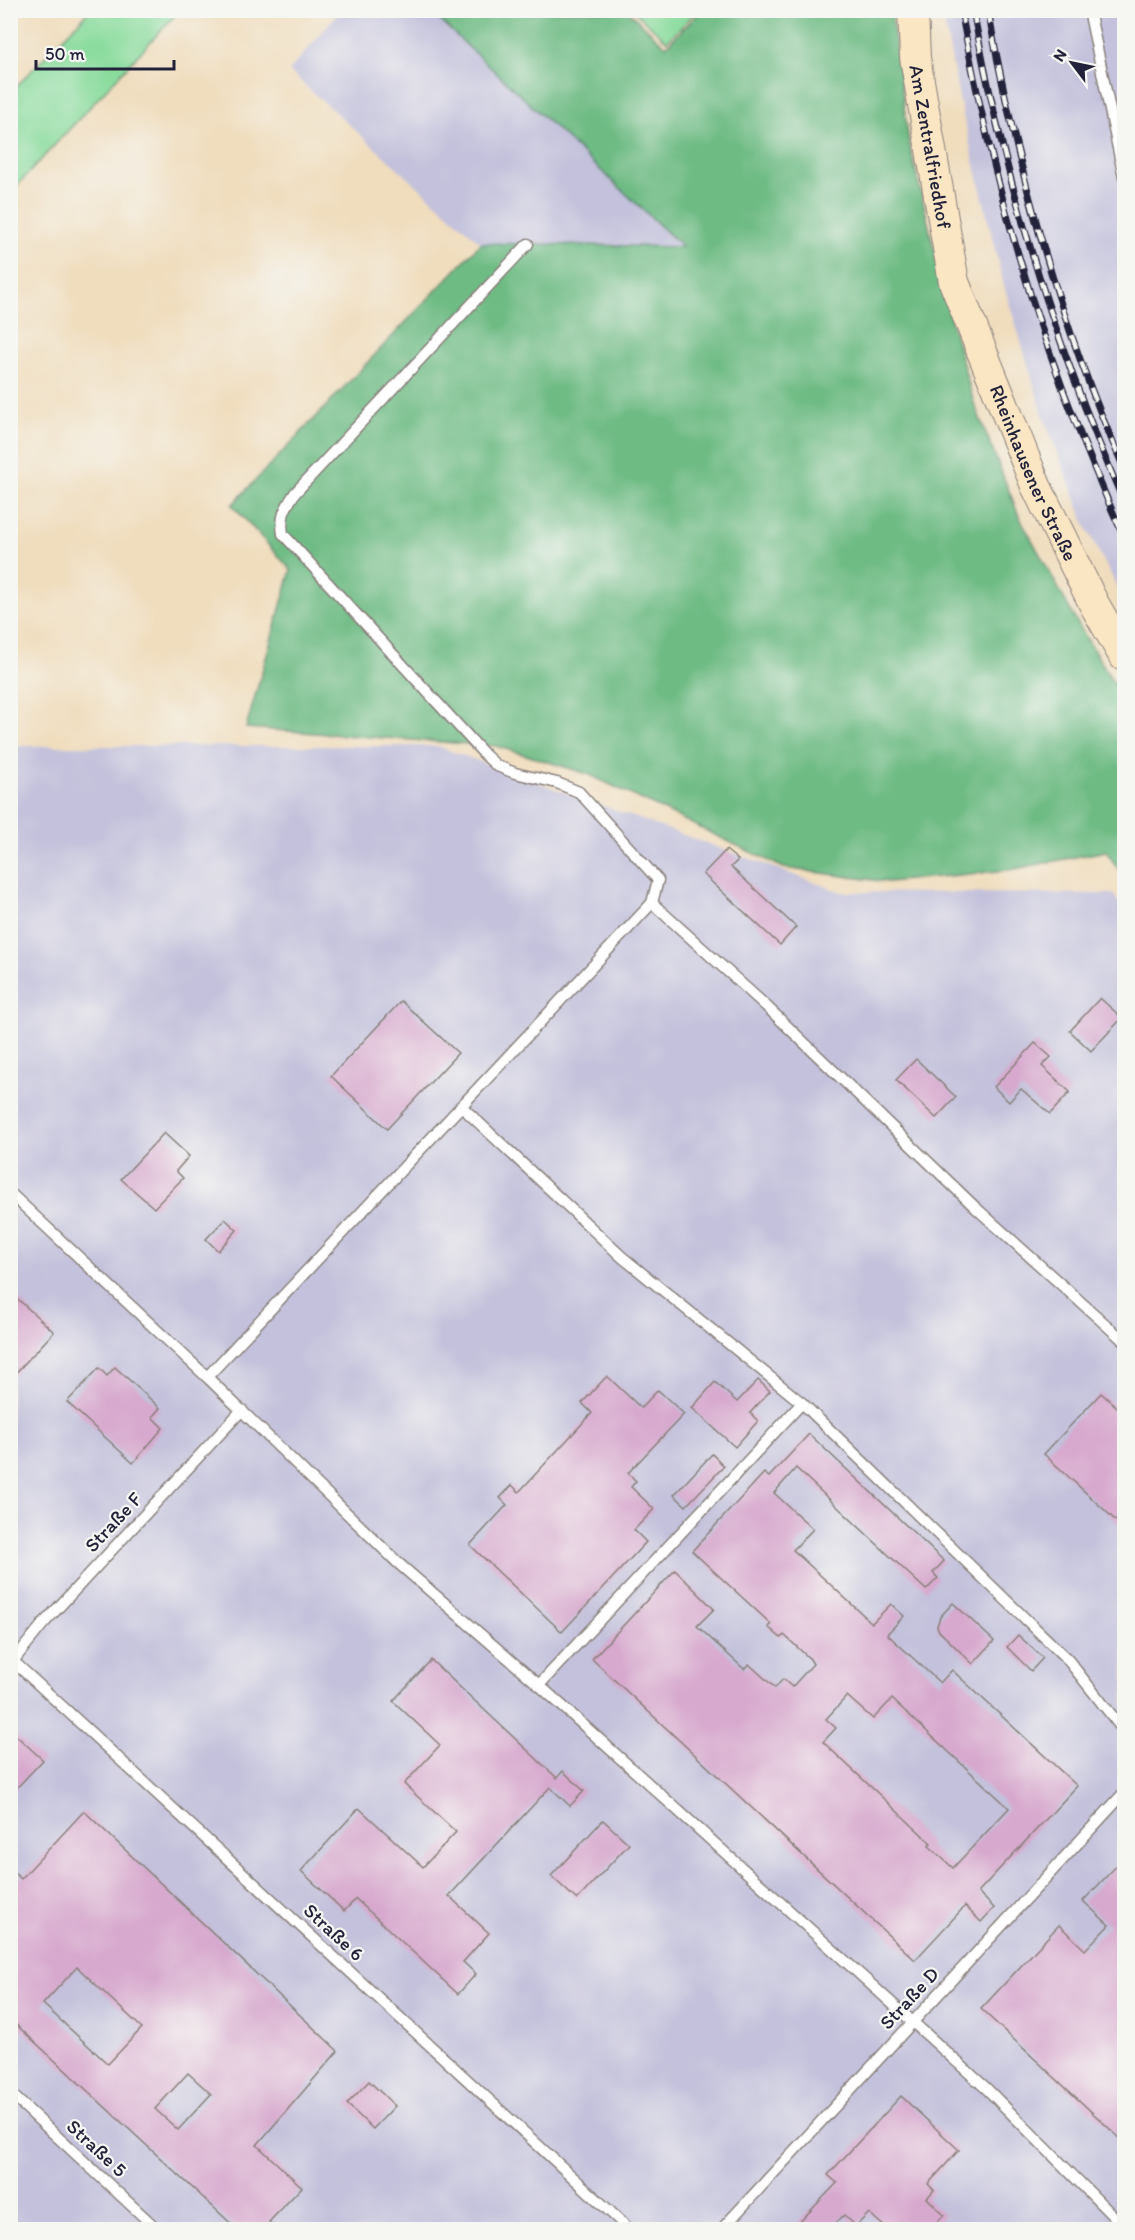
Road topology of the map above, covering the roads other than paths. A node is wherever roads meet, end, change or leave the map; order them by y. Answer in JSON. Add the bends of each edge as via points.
{"nodes":[{"id":1,"x":913,"y":10,"type":"edge"},
{"id":2,"x":1089,"y":10,"type":"edge"},
{"id":3,"x":1125,"y":177,"type":"edge"},
{"id":4,"x":528,"y":244,"type":"dead end"},
{"id":5,"x":954,"y":282,"type":"joint"},
{"id":6,"x":1125,"y":656,"type":"edge"},
{"id":7,"x":652,"y":903,"type":"junction"},
{"id":8,"x":461,"y":1106,"type":"junction"},
{"id":9,"x":10,"y":1193,"type":"edge"},
{"id":10,"x":1125,"y":1341,"type":"edge"},
{"id":11,"x":207,"y":1377,"type":"junction"},
{"id":12,"x":802,"y":1403,"type":"junction"},
{"id":13,"x":242,"y":1410,"type":"junction"},
{"id":14,"x":12,"y":1661,"type":"edge"},
{"id":15,"x":539,"y":1685,"type":"junction"},
{"id":16,"x":1125,"y":1731,"type":"edge"},
{"id":17,"x":1125,"y":1793,"type":"edge"},
{"id":18,"x":911,"y":2022,"type":"junction"},
{"id":19,"x":10,"y":2093,"type":"edge"},
{"id":20,"x":1123,"y":2224,"type":"edge"},
{"id":21,"x":158,"y":2229,"type":"edge"},
{"id":22,"x":630,"y":2229,"type":"edge"},
{"id":23,"x":721,"y":2229,"type":"edge"}],
"edges":[{"from":1,"to":5,"type":"street","name":"Am Zentralfriedhof","via":[[915,58]]},
{"from":2,"to":3,"type":"lane"},
{"from":4,"to":7,"type":"lane","via":[[295,493],[280,522],[283,534],[486,756],[515,773],[579,792],[658,880]]},
{"from":5,"to":6,"type":"street","name":"Rheinhausener Straße","via":[[1036,486],[1094,604]]},
{"from":7,"to":8,"type":"lane"},
{"from":7,"to":10,"type":"lane","via":[[766,1006],[976,1208]]},
{"from":8,"to":11,"type":"lane"},
{"from":8,"to":12,"type":"lane","via":[[622,1257]]},
{"from":9,"to":11,"type":"lane"},
{"from":11,"to":13,"type":"lane"},
{"from":12,"to":15,"type":"lane"},
{"from":12,"to":16,"type":"lane","via":[[1068,1660]]},
{"from":13,"to":14,"type":"lane","name":"Straße F"},
{"from":13,"to":15,"type":"lane","via":[[399,1563]]},
{"from":14,"to":22,"type":"lane","name":"Straße 6"},
{"from":15,"to":18,"type":"lane"},
{"from":17,"to":18,"type":"lane","name":"Straße D"},
{"from":18,"to":20,"type":"lane","via":[[987,2089]]},
{"from":18,"to":23,"type":"lane","name":"Straße D"},
{"from":19,"to":21,"type":"lane","name":"Straße 5"}]}
